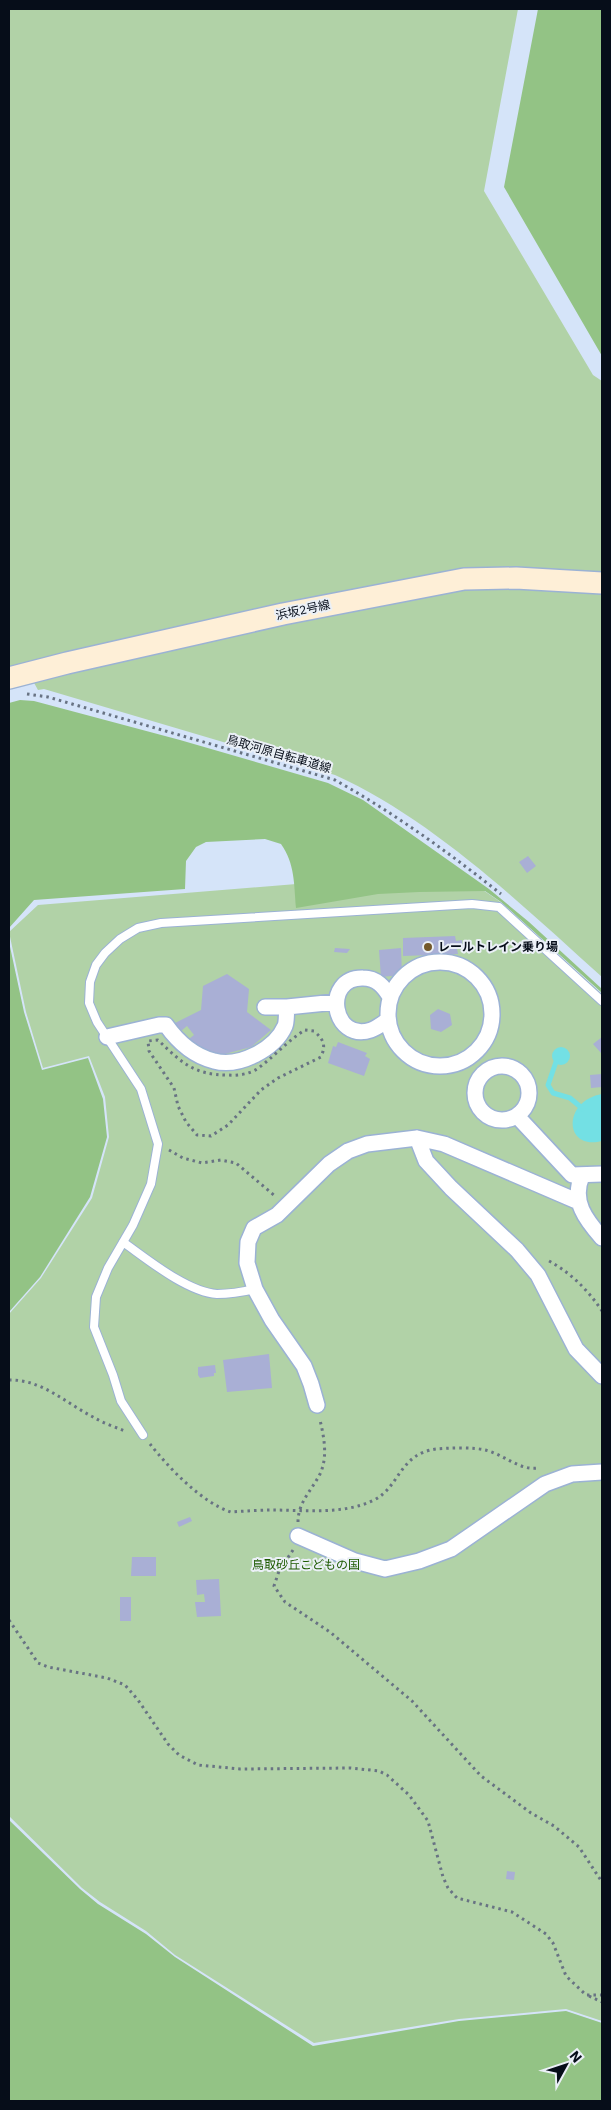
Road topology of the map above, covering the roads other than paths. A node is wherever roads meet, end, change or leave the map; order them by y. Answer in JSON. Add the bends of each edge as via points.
{"nodes":[{"id":1,"x":602,"y":583,"type":"edge"},
{"id":2,"x":14,"y":686,"type":"edge"},
{"id":3,"x":390,"y":997,"type":"junction"},
{"id":4,"x":602,"y":1001,"type":"edge"},
{"id":5,"x":336,"y":1002,"type":"junction"},
{"id":6,"x":264,"y":1007,"type":"dead end"},
{"id":7,"x":287,"y":1007,"type":"junction"},
{"id":8,"x":388,"y":1020,"type":"junction"},
{"id":9,"x":107,"y":1037,"type":"junction"},
{"id":10,"x":471,"y":1057,"type":"junction"},
{"id":11,"x":483,"y":1073,"type":"junction"},
{"id":12,"x":517,"y":1116,"type":"junction"},
{"id":13,"x":417,"y":1138,"type":"junction"},
{"id":14,"x":602,"y":1174,"type":"edge"},
{"id":15,"x":582,"y":1176,"type":"junction"},
{"id":16,"x":579,"y":1202,"type":"junction"},
{"id":17,"x":602,"y":1238,"type":"edge"},
{"id":18,"x":123,"y":1242,"type":"junction"},
{"id":19,"x":255,"y":1290,"type":"junction"},
{"id":20,"x":602,"y":1376,"type":"edge"},
{"id":21,"x":317,"y":1405,"type":"road end"},
{"id":22,"x":143,"y":1435,"type":"road end"},
{"id":23,"x":602,"y":1472,"type":"edge"},
{"id":24,"x":298,"y":1536,"type":"road end"}],
"edges":[{"from":1,"to":2,"type":"street","name":"浜坂2号線","via":[[516,578],[464,579],[283,614],[67,663]]},
{"from":3,"to":5,"type":"street","via":[[381,984],[360,978],[341,988]]},
{"from":3,"to":8,"type":"street"},
{"from":3,"to":10,"type":"street","via":[[402,978],[421,965],[444,962],[466,969],[488,994],[492,1017],[486,1040]]},
{"from":4,"to":9,"type":"lane","via":[[499,907],[472,904],[161,923],[138,928],[120,939],[96,965],[90,982],[89,1003]]},
{"from":5,"to":7,"type":"street"},
{"from":5,"to":8,"type":"street","via":[[340,1019],[355,1030],[372,1030]]},
{"from":6,"to":7,"type":"street"},
{"from":7,"to":9,"type":"street","via":[[286,1024],[276,1040],[256,1054],[234,1062],[215,1062],[194,1053],[175,1039],[166,1025]]},
{"from":8,"to":10,"type":"street","via":[[398,1045],[418,1062],[445,1066]]},
{"from":9,"to":18,"type":"lane","via":[[142,1089],[158,1144],[151,1184]]},
{"from":10,"to":11,"type":"street"},
{"from":11,"to":12,"type":"street","via":[[475,1089],[478,1106],[484,1114],[491,1119],[508,1120]]},
{"from":11,"to":12,"type":"street","via":[[500,1066],[509,1067],[524,1077],[528,1103]]},
{"from":12,"to":15,"type":"street","via":[[572,1175]]},
{"from":13,"to":16,"type":"street","via":[[444,1144]]},
{"from":13,"to":19,"type":"street","via":[[367,1144],[348,1151],[329,1164],[277,1215],[254,1228],[250,1235],[247,1263]]},
{"from":13,"to":20,"type":"street","via":[[426,1161],[538,1275],[576,1349]]},
{"from":14,"to":15,"type":"street"},
{"from":15,"to":16,"type":"street"},
{"from":16,"to":17,"type":"street","via":[[587,1221]]},
{"from":18,"to":19,"type":"lane","via":[[196,1289],[215,1294]]},
{"from":18,"to":22,"type":"lane","via":[[96,1297],[94,1327],[121,1401]]},
{"from":19,"to":21,"type":"street","via":[[304,1366]]},
{"from":23,"to":24,"type":"street","via":[[572,1474],[545,1484],[451,1549],[385,1569],[355,1561]]}]}
